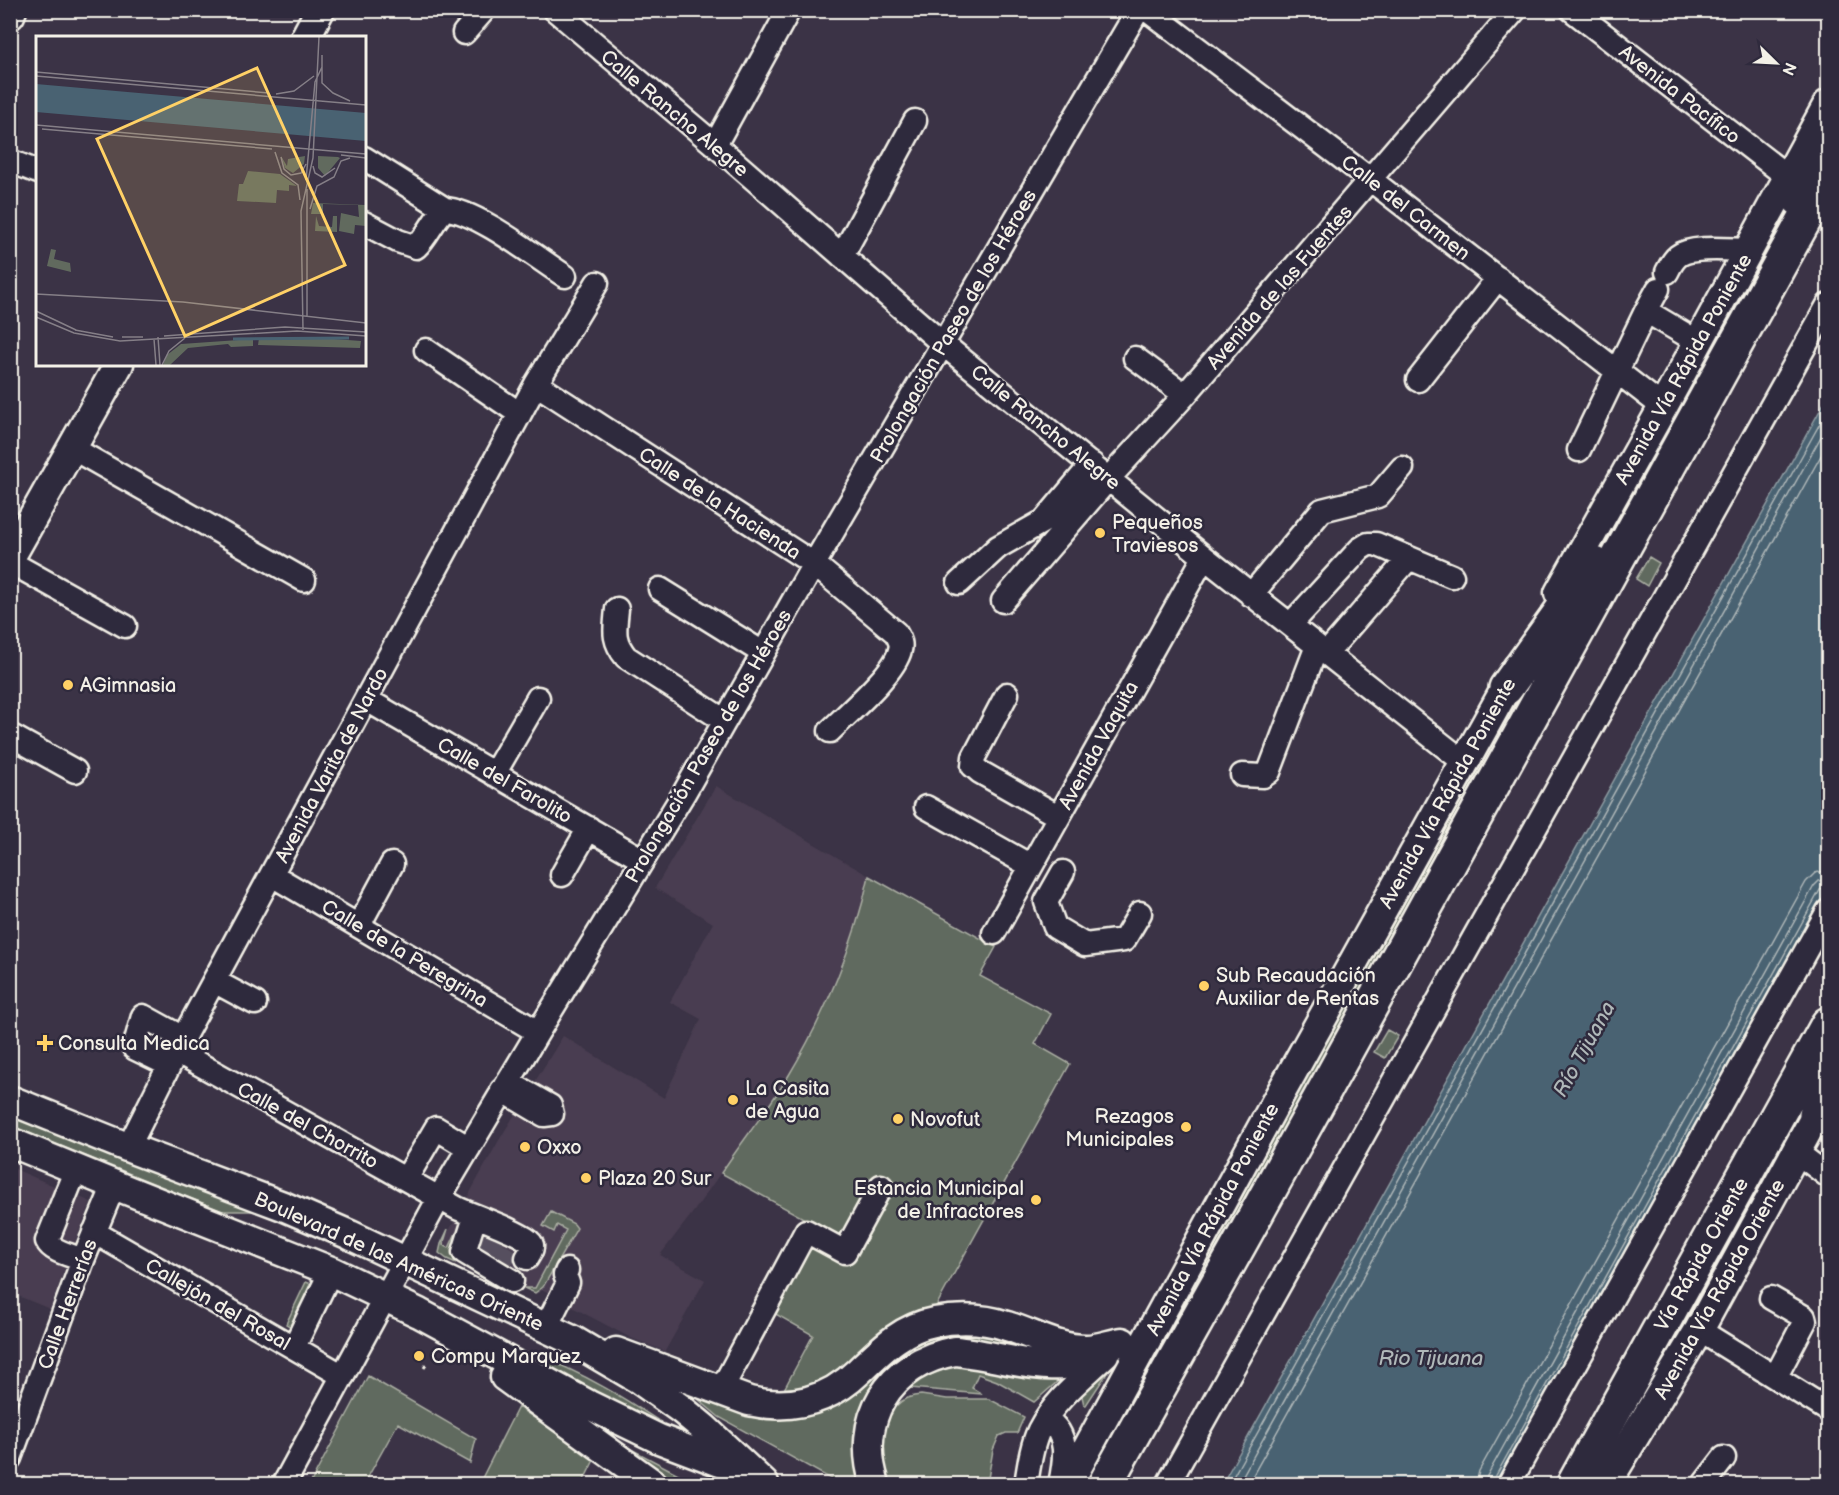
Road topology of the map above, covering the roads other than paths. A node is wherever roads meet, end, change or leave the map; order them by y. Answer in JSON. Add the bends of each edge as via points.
{"nodes":[{"id":1,"x":12,"y":10,"type":"edge"},
{"id":2,"x":320,"y":10,"type":"edge"},
{"id":3,"x":484,"y":10,"type":"edge"},
{"id":4,"x":555,"y":10,"type":"edge"},
{"id":5,"x":789,"y":10,"type":"edge"},
{"id":6,"x":1138,"y":10,"type":"edge"},
{"id":7,"x":1147,"y":10,"type":"edge"},
{"id":8,"x":1515,"y":10,"type":"edge"},
{"id":9,"x":1572,"y":10,"type":"edge"},
{"id":10,"x":10,"y":15,"type":"edge"},
{"id":11,"x":464,"y":33,"type":"dead end"},
{"id":12,"x":306,"y":36,"type":"edge"},
{"id":13,"x":1828,"y":104,"type":"edge"},
{"id":14,"x":915,"y":121,"type":"dead end"},
{"id":15,"x":1828,"y":129,"type":"edge"},
{"id":16,"x":715,"y":146,"type":"junction"},
{"id":17,"x":366,"y":159,"type":"edge"},
{"id":18,"x":10,"y":161,"type":"edge"},
{"id":19,"x":36,"y":171,"type":"edge"},
{"id":20,"x":1788,"y":177,"type":"junction"},
{"id":21,"x":1828,"y":177,"type":"edge"},
{"id":22,"x":1371,"y":180,"type":"junction"},
{"id":23,"x":445,"y":209,"type":"junction"},
{"id":24,"x":366,"y":224,"type":"edge"},
{"id":25,"x":1749,"y":250,"type":"junction"},
{"id":26,"x":842,"y":256,"type":"junction"},
{"id":27,"x":565,"y":276,"type":"dead end"},
{"id":28,"x":1498,"y":278,"type":"junction"},
{"id":29,"x":597,"y":283,"type":"dead end"},
{"id":30,"x":1828,"y":304,"type":"edge"},
{"id":31,"x":1646,"y":311,"type":"junction"},
{"id":32,"x":1745,"y":330,"type":"junction"},
{"id":33,"x":1698,"y":342,"type":"junction"},
{"id":34,"x":944,"y":344,"type":"junction"},
{"id":35,"x":426,"y":350,"type":"dead end"},
{"id":36,"x":1135,"y":358,"type":"dead end"},
{"id":37,"x":118,"y":366,"type":"edge"},
{"id":38,"x":1617,"y":372,"type":"junction"},
{"id":39,"x":1418,"y":380,"type":"dead end"},
{"id":40,"x":536,"y":384,"type":"junction"},
{"id":41,"x":1185,"y":395,"type":"junction"},
{"id":42,"x":1664,"y":407,"type":"junction"},
{"id":43,"x":520,"y":414,"type":"junction"},
{"id":44,"x":1687,"y":435,"type":"junction"},
{"id":45,"x":72,"y":448,"type":"junction"},
{"id":46,"x":1578,"y":450,"type":"dead end"},
{"id":47,"x":1402,"y":468,"type":"dead end"},
{"id":48,"x":1100,"y":471,"type":"junction"},
{"id":49,"x":1204,"y":557,"type":"junction"},
{"id":50,"x":1408,"y":558,"type":"junction"},
{"id":51,"x":10,"y":560,"type":"edge"},
{"id":52,"x":814,"y":564,"type":"junction"},
{"id":53,"x":1452,"y":576,"type":"dead end"},
{"id":54,"x":304,"y":580,"type":"dead end"},
{"id":55,"x":959,"y":583,"type":"dead end"},
{"id":56,"x":660,"y":589,"type":"dead end"},
{"id":57,"x":1251,"y":595,"type":"junction"},
{"id":58,"x":1002,"y":601,"type":"dead end"},
{"id":59,"x":617,"y":609,"type":"dead end"},
{"id":60,"x":1290,"y":624,"type":"junction"},
{"id":61,"x":125,"y":626,"type":"dead end"},
{"id":62,"x":1322,"y":650,"type":"junction"},
{"id":63,"x":763,"y":653,"type":"junction"},
{"id":64,"x":1506,"y":688,"type":"junction"},
{"id":65,"x":1007,"y":694,"type":"dead end"},
{"id":66,"x":538,"y":698,"type":"dead end"},
{"id":67,"x":367,"y":700,"type":"junction"},
{"id":68,"x":725,"y":721,"type":"junction"},
{"id":69,"x":830,"y":731,"type":"dead end"},
{"id":70,"x":10,"y":735,"type":"edge"},
{"id":71,"x":1464,"y":762,"type":"junction"},
{"id":72,"x":75,"y":771,"type":"dead end"},
{"id":73,"x":494,"y":774,"type":"junction"},
{"id":74,"x":1242,"y":775,"type":"dead end"},
{"id":75,"x":926,"y":807,"type":"dead end"},
{"id":76,"x":1058,"y":816,"type":"junction"},
{"id":77,"x":589,"y":828,"type":"junction"},
{"id":78,"x":643,"y":860,"type":"junction"},
{"id":79,"x":392,"y":864,"type":"dead end"},
{"id":80,"x":1031,"y":866,"type":"junction"},
{"id":81,"x":1063,"y":872,"type":"dead end"},
{"id":82,"x":272,"y":875,"type":"junction"},
{"id":83,"x":562,"y":875,"type":"dead end"},
{"id":84,"x":1828,"y":911,"type":"edge"},
{"id":85,"x":1140,"y":912,"type":"dead end"},
{"id":86,"x":358,"y":925,"type":"junction"},
{"id":87,"x":994,"y":933,"type":"dead end"},
{"id":88,"x":214,"y":981,"type":"junction"},
{"id":89,"x":255,"y":1003,"type":"dead end"},
{"id":90,"x":1828,"y":1024,"type":"edge"},
{"id":91,"x":538,"y":1032,"type":"junction"},
{"id":92,"x":176,"y":1051,"type":"junction"},
{"id":93,"x":1828,"y":1071,"type":"edge"},
{"id":94,"x":10,"y":1100,"type":"edge"},
{"id":95,"x":1822,"y":1103,"type":"edge"},
{"id":96,"x":10,"y":1142,"type":"edge"},
{"id":97,"x":128,"y":1148,"type":"junction"},
{"id":98,"x":469,"y":1148,"type":"junction"},
{"id":99,"x":1795,"y":1151,"type":"junction"},
{"id":100,"x":76,"y":1169,"type":"junction"},
{"id":101,"x":1828,"y":1176,"type":"edge"},
{"id":102,"x":406,"y":1179,"type":"junction"},
{"id":103,"x":114,"y":1185,"type":"junction"},
{"id":104,"x":881,"y":1186,"type":"dead end"},
{"id":105,"x":439,"y":1198,"type":"junction"},
{"id":106,"x":475,"y":1217,"type":"junction"},
{"id":107,"x":94,"y":1232,"type":"junction"},
{"id":108,"x":82,"y":1260,"type":"junction"},
{"id":109,"x":502,"y":1260,"type":"junction"},
{"id":110,"x":404,"y":1261,"type":"junction"},
{"id":111,"x":331,"y":1271,"type":"junction"},
{"id":112,"x":566,"y":1273,"type":"dead end"},
{"id":113,"x":385,"y":1296,"type":"junction"},
{"id":114,"x":1771,"y":1298,"type":"dead end"},
{"id":115,"x":1162,"y":1313,"type":"junction"},
{"id":116,"x":542,"y":1325,"type":"junction"},
{"id":117,"x":1700,"y":1329,"type":"junction"},
{"id":118,"x":439,"y":1339,"type":"junction"},
{"id":119,"x":574,"y":1341,"type":"junction"},
{"id":120,"x":1122,"y":1342,"type":"junction"},
{"id":121,"x":294,"y":1347,"type":"junction"},
{"id":122,"x":343,"y":1376,"type":"junction"},
{"id":123,"x":1776,"y":1376,"type":"junction"},
{"id":124,"x":720,"y":1392,"type":"junction"},
{"id":125,"x":1828,"y":1410,"type":"edge"},
{"id":126,"x":1046,"y":1419,"type":"junction"},
{"id":127,"x":10,"y":1458,"type":"edge"},
{"id":128,"x":1724,"y":1458,"type":"dead end"},
{"id":129,"x":760,"y":1480,"type":"edge"},
{"id":130,"x":284,"y":1485,"type":"edge"},
{"id":131,"x":653,"y":1485,"type":"edge"},
{"id":132,"x":784,"y":1485,"type":"edge"},
{"id":133,"x":875,"y":1485,"type":"edge"},
{"id":134,"x":1026,"y":1485,"type":"edge"},
{"id":135,"x":1060,"y":1485,"type":"edge"},
{"id":136,"x":1068,"y":1485,"type":"edge"},
{"id":137,"x":1105,"y":1485,"type":"edge"},
{"id":138,"x":1168,"y":1485,"type":"edge"},
{"id":139,"x":1509,"y":1485,"type":"edge"},
{"id":140,"x":1574,"y":1485,"type":"edge"},
{"id":141,"x":1606,"y":1485,"type":"edge"},
{"id":142,"x":1704,"y":1485,"type":"edge"}],
"edges":[{"from":1,"to":10,"type":"main road"},
{"from":2,"to":12,"type":"main road"},
{"from":3,"to":11,"type":"street"},
{"from":4,"to":16,"type":"street","name":"Calle Rancho Alegre"},
{"from":5,"to":16,"type":"street"},
{"from":6,"to":34,"type":"street","name":"Prolongación Paseo de los Héroes"},
{"from":7,"to":22,"type":"street","name":"Calle del Carmen"},
{"from":8,"to":22,"type":"street","name":"Avenida de las Fuentes"},
{"from":9,"to":20,"type":"street","name":"Avenida Pacífico"},
{"from":13,"to":20,"type":"main road","name":"Avenida Vía Rápida Poniente"},
{"from":14,"to":26,"type":"street"},
{"from":15,"to":32,"type":"highway"},
{"from":16,"to":26,"type":"street","name":"Calle Rancho Alegre"},
{"from":17,"to":23,"type":"street"},
{"from":18,"to":19,"type":"street"},
{"from":20,"to":25,"type":"main road","name":"Avenida Vía Rápida Poniente"},
{"from":21,"to":32,"type":"highway","name":"Avenida Vía Rápida Poniente"},
{"from":22,"to":28,"type":"street","name":"Calle del Carmen"},
{"from":22,"to":41,"type":"street","name":"Avenida de las Fuentes"},
{"from":23,"to":24,"type":"street","via":[[416,247]]},
{"from":23,"to":27,"type":"street","via":[[484,223]]},
{"from":25,"to":31,"type":"street","via":[[1692,250],[1680,255]]},
{"from":25,"to":33,"type":"main road","name":"Avenida Vía Rápida Poniente"},
{"from":26,"to":34,"type":"street","name":"Calle Rancho Alegre"},
{"from":28,"to":38,"type":"street","name":"Calle del Carmen"},
{"from":28,"to":39,"type":"street"},
{"from":29,"to":40,"type":"street","name":"Avenida Varita de Nardo"},
{"from":30,"to":138,"type":"street"},
{"from":31,"to":33,"type":"street"},
{"from":31,"to":38,"type":"street"},
{"from":32,"to":44,"type":"highway","name":"Avenida Vía Rápida Poniente"},
{"from":33,"to":42,"type":"main road","name":"Avenida Vía Rápida Poniente"},
{"from":34,"to":48,"type":"street","name":"Calle Rancho Alegre"},
{"from":34,"to":52,"type":"street","name":"Prolongación Paseo de los Héroes"},
{"from":35,"to":43,"type":"street"},
{"from":36,"to":41,"type":"street"},
{"from":37,"to":45,"type":"main road"},
{"from":38,"to":42,"type":"street","name":"Calle del Carmen"},
{"from":38,"to":46,"type":"street"},
{"from":40,"to":43,"type":"street","name":"Avenida Varita de Nardo"},
{"from":40,"to":52,"type":"street","name":"Calle de la Hacienda"},
{"from":41,"to":48,"type":"street","name":"Avenida de las Fuentes"},
{"from":42,"to":64,"type":"main road","name":"Avenida Vía Rápida Poniente"},
{"from":43,"to":67,"type":"street","name":"Avenida Varita de Nardo"},
{"from":44,"to":64,"type":"highway"},
{"from":44,"to":137,"type":"highway","name":"Avenida Vía Rápida Poniente"},
{"from":45,"to":51,"type":"main road"},
{"from":45,"to":54,"type":"street"},
{"from":47,"to":57,"type":"street","via":[[1378,496],[1322,510]]},
{"from":48,"to":49,"type":"street","name":"Calle Rancho Alegre"},
{"from":48,"to":55,"type":"street","via":[[1044,521],[998,547]]},
{"from":48,"to":58,"type":"street"},
{"from":49,"to":57,"type":"street","name":"Calle Rancho Alegre"},
{"from":49,"to":76,"type":"street","name":"Avenida Vaquita"},
{"from":50,"to":53,"type":"street"},
{"from":50,"to":60,"type":"street","via":[[1368,544]]},
{"from":50,"to":62,"type":"street"},
{"from":51,"to":61,"type":"street"},
{"from":52,"to":63,"type":"street","name":"Prolongación Paseo de los Héroes"},
{"from":52,"to":69,"type":"street","name":"Calle de la Hacienda","via":[[901,641],[896,660],[884,676]]},
{"from":56,"to":63,"type":"street"},
{"from":57,"to":60,"type":"street","name":"Calle Rancho Alegre"},
{"from":59,"to":68,"type":"street","via":[[615,635],[626,657]]},
{"from":60,"to":62,"type":"street","name":"Calle Rancho Alegre"},
{"from":62,"to":71,"type":"street","name":"Calle Rancho Alegre"},
{"from":62,"to":74,"type":"street","via":[[1269,772],[1263,776]]},
{"from":63,"to":68,"type":"street","name":"Prolongación Paseo de los Héroes"},
{"from":64,"to":71,"type":"main road","name":"Avenida Vía Rápida Poniente"},
{"from":65,"to":76,"type":"street","via":[[973,766]]},
{"from":66,"to":73,"type":"street"},
{"from":67,"to":73,"type":"street","name":"Calle del Farolito"},
{"from":67,"to":82,"type":"street","name":"Avenida Varita de Nardo"},
{"from":68,"to":78,"type":"street","name":"Prolongación Paseo de los Héroes","via":[[688,795]]},
{"from":70,"to":72,"type":"street"},
{"from":71,"to":115,"type":"main road","name":"Avenida Vía Rápida Poniente"},
{"from":73,"to":77,"type":"street","name":"Calle del Farolito"},
{"from":75,"to":80,"type":"street"},
{"from":76,"to":80,"type":"street","name":"Avenida Vaquita"},
{"from":77,"to":78,"type":"street","name":"Calle del Farolito"},
{"from":77,"to":83,"type":"street"},
{"from":78,"to":91,"type":"street","name":"Prolongación Paseo de los Héroes"},
{"from":79,"to":86,"type":"street"},
{"from":80,"to":87,"type":"street","name":"Avenida Vaquita"},
{"from":81,"to":85,"type":"street","via":[[1046,902],[1055,927],[1085,945],[1124,940]]},
{"from":82,"to":86,"type":"street","name":"Calle de la Peregrina"},
{"from":82,"to":88,"type":"street","name":"Avenida Varita de Nardo"},
{"from":84,"to":139,"type":"street"},
{"from":86,"to":91,"type":"street","name":"Calle de la Peregrina"},
{"from":88,"to":89,"type":"street"},
{"from":88,"to":92,"type":"street","name":"Avenida Varita de Nardo"},
{"from":90,"to":140,"type":"highway","name":"Vía Rápida Oriente"},
{"from":91,"to":98,"type":"street","name":"Prolongación Paseo de los Héroes"},
{"from":92,"to":97,"type":"street","name":"Avenida Varita de Nardo"},
{"from":92,"to":102,"type":"street","name":"Calle del Chorrito"},
{"from":93,"to":95,"type":"highway"},
{"from":94,"to":97,"type":"main road","name":"Boulevard de las Américas Oriente"},
{"from":95,"to":99,"type":"main road","name":"Avenida Vía Rápida Oriente"},
{"from":96,"to":100,"type":"main road","name":"Boulevard de las Américas Oriente"},
{"from":97,"to":110,"type":"main road","name":"Boulevard de las Américas Oriente","via":[[283,1206]]},
{"from":98,"to":102,"type":"street","via":[[436,1128]]},
{"from":98,"to":105,"type":"street","name":"Prolongación Paseo de los Héroes"},
{"from":99,"to":101,"type":"street"},
{"from":99,"to":117,"type":"main road","name":"Avenida Vía Rápida Oriente"},
{"from":100,"to":103,"type":"main road","name":"Boulevard de las Américas Oriente"},
{"from":100,"to":108,"type":"street","via":[[47,1241]]},
{"from":102,"to":105,"type":"street","name":"Calle del Chorrito"},
{"from":103,"to":107,"type":"street","name":"Calle Herrerías"},
{"from":103,"to":111,"type":"main road","name":"Boulevard de las Américas Oriente"},
{"from":104,"to":124,"type":"street","via":[[845,1252],[806,1231]]},
{"from":105,"to":106,"type":"street","name":"Calle del Chorrito"},
{"from":105,"to":110,"type":"street","name":"Prolongación Paseo de los Héroes"},
{"from":106,"to":109,"type":"street","name":"Calle del Chorrito"},
{"from":106,"to":109,"type":"street","via":[[463,1251]]},
{"from":107,"to":108,"type":"street","name":"Calle Herrerías"},
{"from":107,"to":121,"type":"street","name":"Callejón del Rosal"},
{"from":108,"to":127,"type":"street","name":"Calle Herrerías"},
{"from":109,"to":110,"type":"main road","name":"Boulevard de las Américas Oriente"},
{"from":109,"to":116,"type":"main road","name":"Boulevard de las Américas Oriente"},
{"from":110,"to":113,"type":"street","name":"Prolongación Paseo de los Héroes"},
{"from":111,"to":113,"type":"main road","name":"Boulevard de las Américas Oriente"},
{"from":111,"to":121,"type":"street"},
{"from":112,"to":116,"type":"street","via":[[568,1283]]},
{"from":113,"to":118,"type":"main road","name":"Boulevard de las Américas Oriente"},
{"from":113,"to":122,"type":"street","name":"Prolongación Paseo de los Héroes"},
{"from":114,"to":123,"type":"street","via":[[1805,1321]]},
{"from":115,"to":120,"type":"main road"},
{"from":115,"to":136,"type":"main road","name":"Avenida Vía Rápida Poniente"},
{"from":116,"to":119,"type":"main road","name":"Boulevard de las Américas Oriente"},
{"from":117,"to":123,"type":"street"},
{"from":117,"to":141,"type":"main road","name":"Avenida Vía Rápida Oriente"},
{"from":118,"to":129,"type":"main road","name":"Boulevard de las Américas Oriente"},
{"from":118,"to":131,"type":"main road","via":[[463,1347]]},
{"from":119,"to":124,"type":"main road","via":[[629,1356]]},
{"from":119,"to":129,"type":"main road","name":"Boulevard de las Américas Oriente","via":[[681,1409]]},
{"from":120,"to":124,"type":"main road","via":[[1087,1349],[990,1322],[933,1322],[889,1342],[837,1388],[803,1402],[787,1406],[767,1404]]},
{"from":120,"to":126,"type":"street","via":[[1071,1389]]},
{"from":120,"to":133,"type":"main road","via":[[1090,1360],[1060,1367],[955,1351],[922,1361],[905,1372],[876,1407],[868,1448]]},
{"from":121,"to":122,"type":"street","name":"Callejón del Rosal"},
{"from":122,"to":130,"type":"street","name":"Prolongación Paseo de los Héroes"},
{"from":123,"to":125,"type":"street"},
{"from":126,"to":134,"type":"street","via":[[1035,1441]]},
{"from":126,"to":135,"type":"street","via":[[1062,1436],[1065,1451]]},
{"from":128,"to":142,"type":"street"},
{"from":129,"to":132,"type":"main road","name":"Boulevard de las Américas Oriente"}]}
